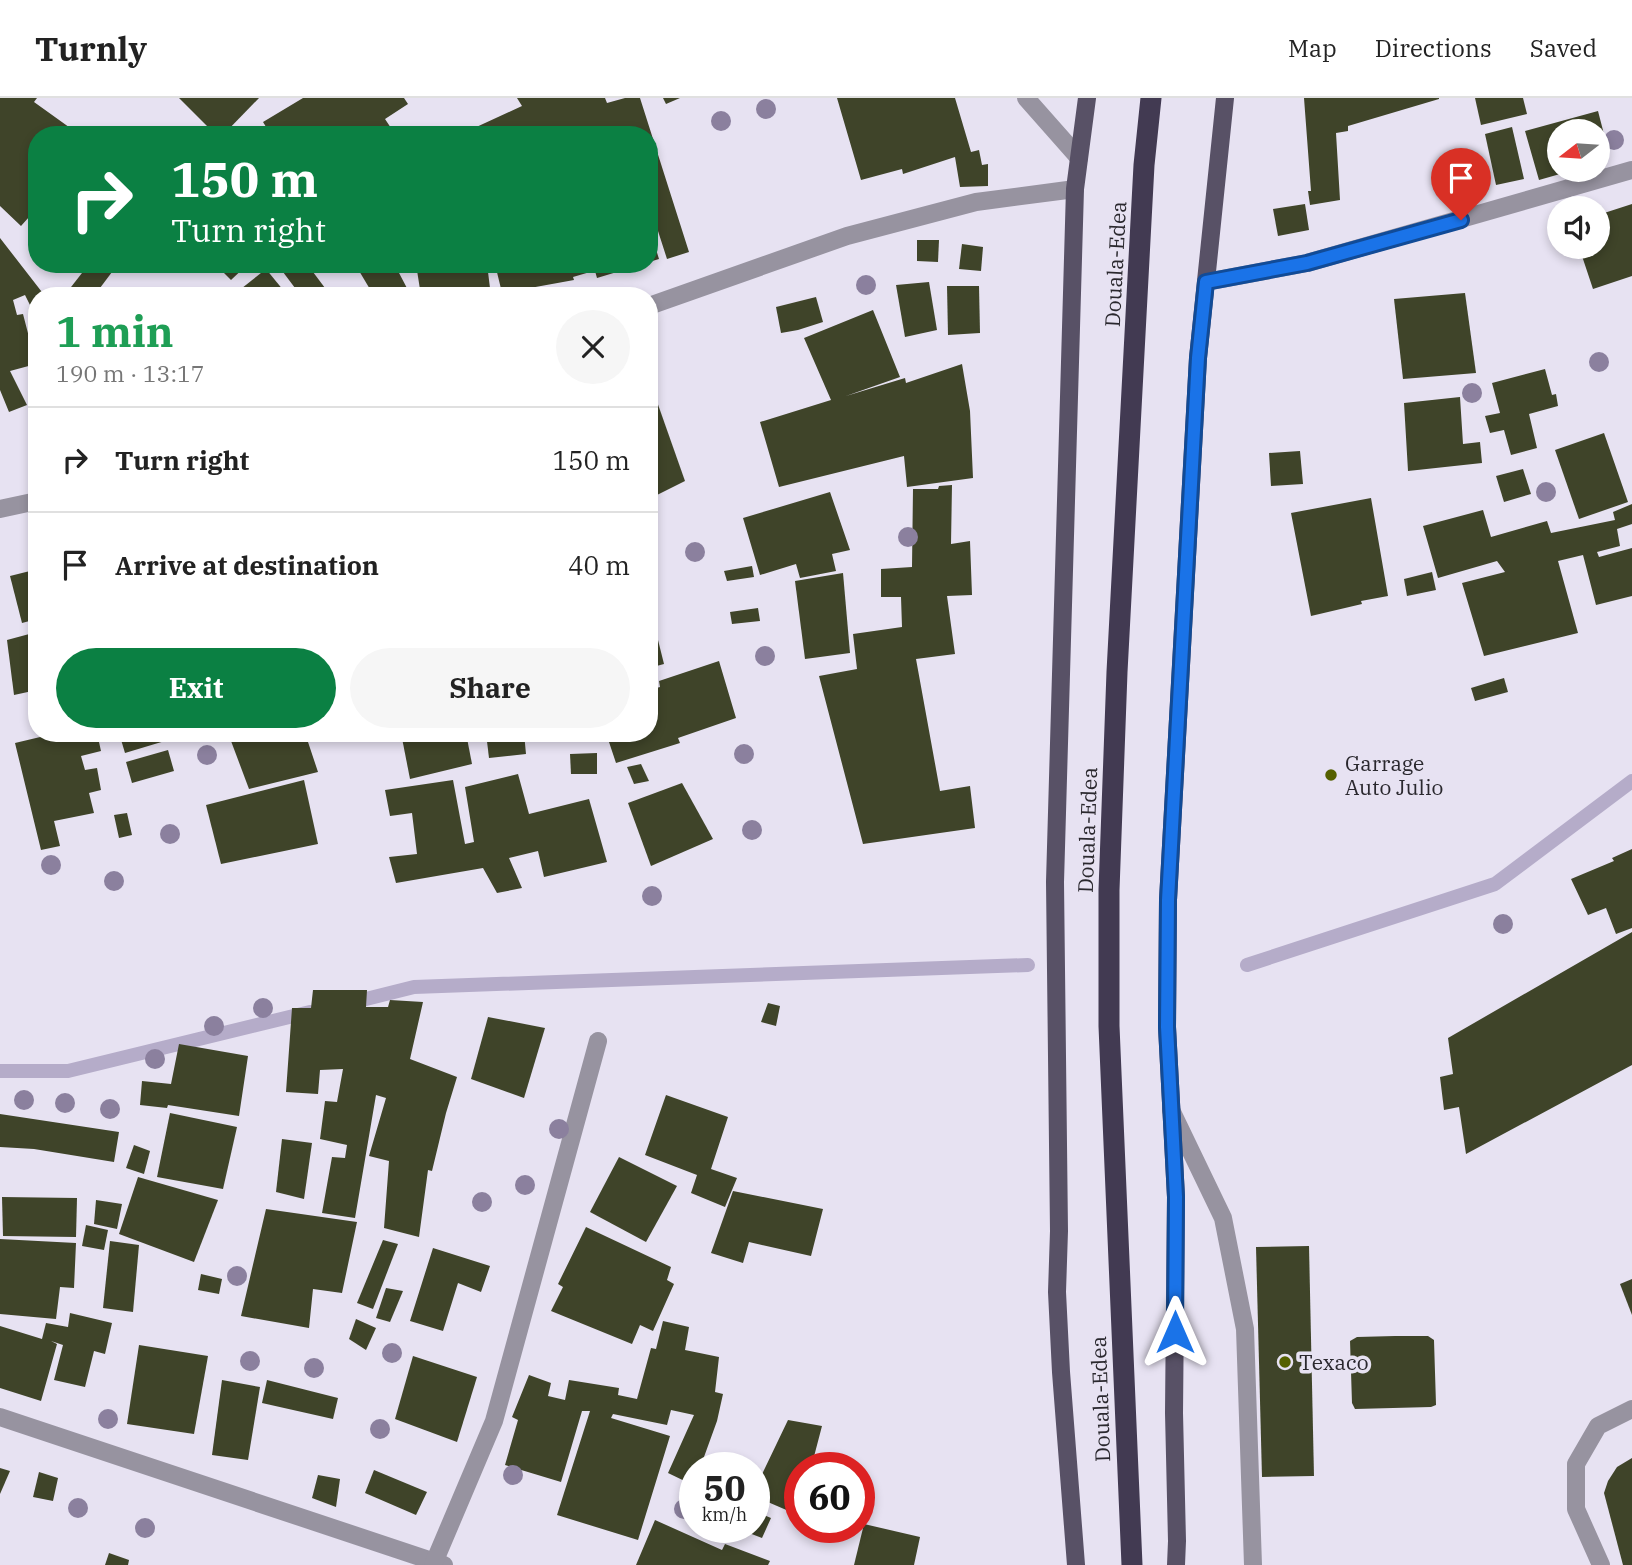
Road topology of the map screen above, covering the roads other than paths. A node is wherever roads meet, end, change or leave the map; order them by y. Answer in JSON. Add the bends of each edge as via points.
{"nodes":[{"id":1,"x":1026,"y":98,"type":"edge"},
{"id":2,"x":1087,"y":98,"type":"edge"},
{"id":3,"x":1151,"y":98,"type":"edge"},
{"id":4,"x":1225,"y":98,"type":"edge"},
{"id":5,"x":1079,"y":158,"type":"junction"},
{"id":6,"x":1632,"y":170,"type":"edge"},
{"id":7,"x":1075,"y":189,"type":"junction"},
{"id":8,"x":1206,"y":282,"type":"junction"},
{"id":9,"x":658,"y":303,"type":"edge"},
{"id":10,"x":28,"y":503,"type":"edge"},
{"id":11,"x":0,"y":509,"type":"edge"},
{"id":12,"x":598,"y":1041,"type":"dead end"},
{"id":13,"x":1170,"y":1107,"type":"junction"},
{"id":14,"x":1632,"y":1409,"type":"edge"},
{"id":15,"x":0,"y":1417,"type":"edge"},
{"id":16,"x":437,"y":1564,"type":"edge"},
{"id":17,"x":1076,"y":1565,"type":"edge"},
{"id":18,"x":1132,"y":1565,"type":"edge"},
{"id":19,"x":1176,"y":1565,"type":"edge"},
{"id":20,"x":1253,"y":1565,"type":"edge"},
{"id":21,"x":1601,"y":1565,"type":"edge"}],
"edges":[{"from":1,"to":5,"type":"street"},
{"from":2,"to":5,"type":"main road"},
{"from":3,"to":18,"type":"highway","name":"Douala-Edea","via":[[1109,890],[1109,1026]]},
{"from":4,"to":8,"type":"main road"},
{"from":5,"to":7,"type":"main road"},
{"from":6,"to":8,"type":"street","via":[[1307,263]]},
{"from":7,"to":9,"type":"street","via":[[976,202],[846,236]]},
{"from":7,"to":17,"type":"main road","via":[[1055,882],[1057,1292]]},
{"from":8,"to":13,"type":"main road","via":[[1168,900]]},
{"from":10,"to":11,"type":"street"},
{"from":12,"to":16,"type":"street","via":[[494,1421]]},
{"from":13,"to":19,"type":"main road","via":[[1176,1197]]},
{"from":13,"to":20,"type":"street","via":[[1223,1218],[1245,1329]]},
{"from":14,"to":21,"type":"street","via":[[1598,1426],[1576,1464],[1576,1509]]},
{"from":15,"to":16,"type":"street"}]}
